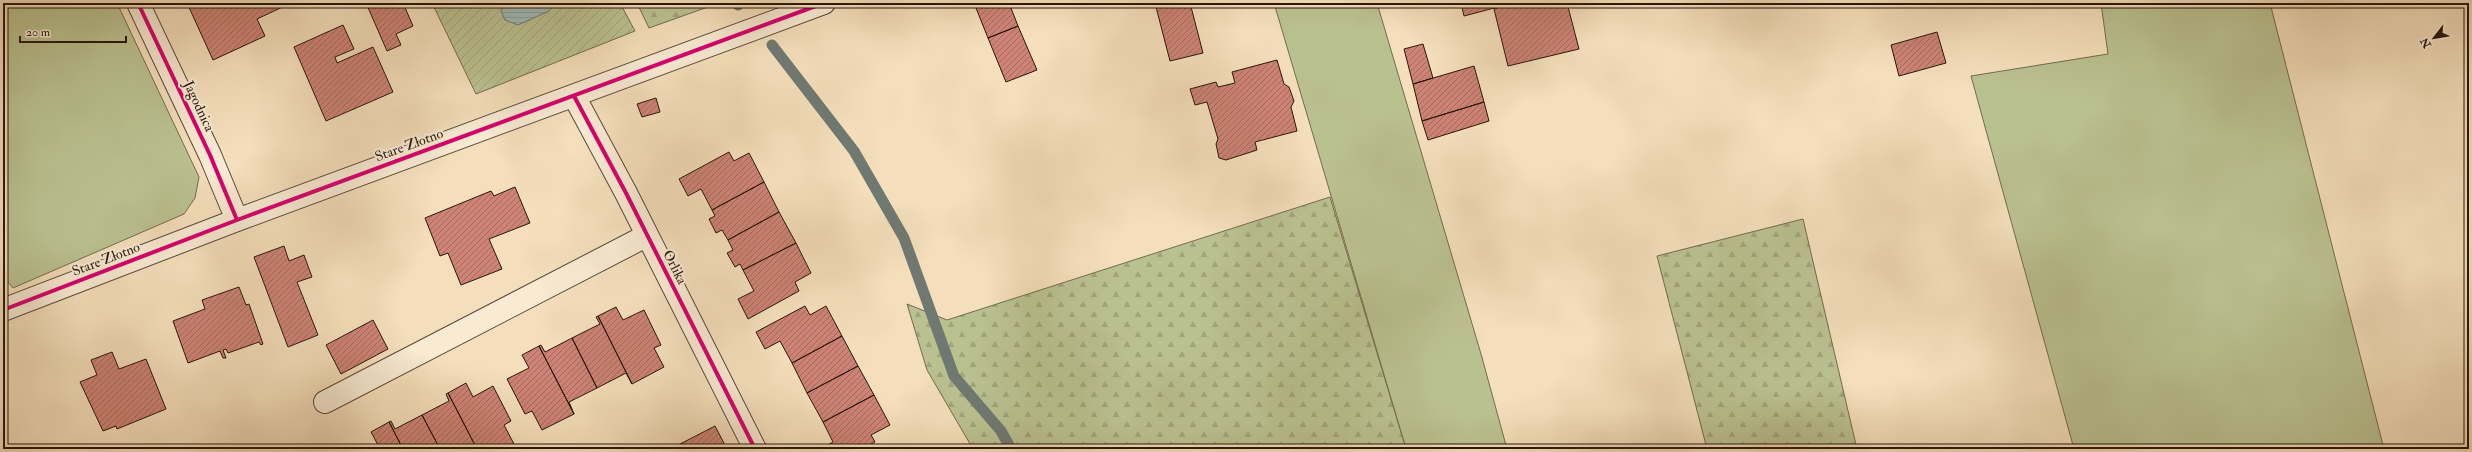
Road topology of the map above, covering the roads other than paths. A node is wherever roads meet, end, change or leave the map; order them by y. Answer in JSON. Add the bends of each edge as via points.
{"nodes":[{"id":1,"x":138,"y":3,"type":"edge"},
{"id":2,"x":824,"y":3,"type":"edge"},
{"id":3,"x":574,"y":96,"type":"junction"},
{"id":4,"x":237,"y":220,"type":"junction"},
{"id":5,"x":646,"y":236,"type":"junction"},
{"id":6,"x":3,"y":310,"type":"edge"},
{"id":7,"x":325,"y":402,"type":"dead end"},
{"id":8,"x":755,"y":449,"type":"edge"}],
"edges":[{"from":1,"to":4,"type":"street","name":"Jagodnica","via":[[210,155]]},
{"from":2,"to":3,"type":"street","name":"Stare Złotno"},
{"from":3,"to":4,"type":"street","name":"Stare Złotno"},
{"from":3,"to":5,"type":"street","name":"Orlika"},
{"from":4,"to":6,"type":"street","name":"Stare Złotno"},
{"from":5,"to":7,"type":"street"},
{"from":5,"to":8,"type":"street","name":"Orlika"}]}
